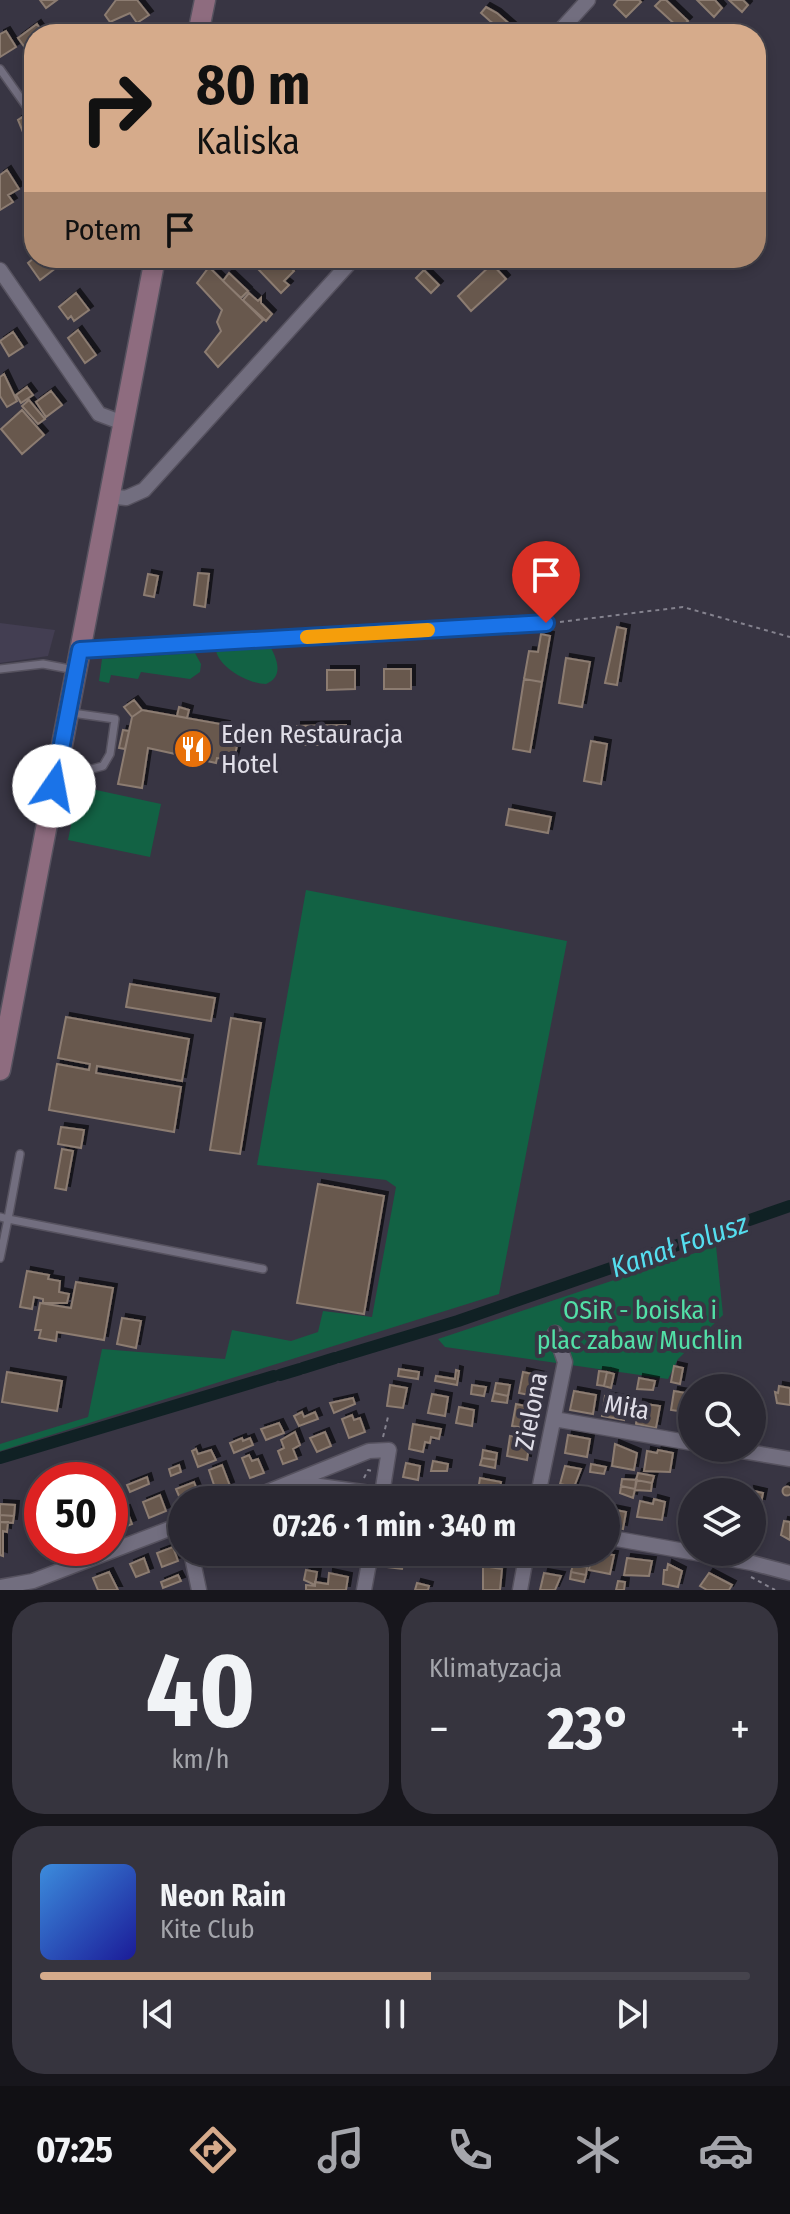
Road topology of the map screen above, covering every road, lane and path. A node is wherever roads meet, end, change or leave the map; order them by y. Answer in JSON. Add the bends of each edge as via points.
{"nodes":[{"id":1,"x":205,"y":0,"type":"edge"},
{"id":2,"x":588,"y":0,"type":"edge"},
{"id":3,"x":200,"y":24,"type":"edge"},
{"id":4,"x":566,"y":24,"type":"edge"},
{"id":5,"x":0,"y":69,"type":"edge"},
{"id":6,"x":24,"y":103,"type":"edge"},
{"id":7,"x":153,"y":268,"type":"edge"},
{"id":8,"x":345,"y":268,"type":"edge"},
{"id":9,"x":0,"y":270,"type":"edge"},
{"id":10,"x":123,"y":423,"type":"junction"},
{"id":11,"x":108,"y":496,"type":"junction"},
{"id":12,"x":546,"y":623,"type":"joint"},
{"id":13,"x":790,"y":637,"type":"edge"},
{"id":14,"x":79,"y":660,"type":"junction"},
{"id":15,"x":0,"y":669,"type":"edge"},
{"id":16,"x":69,"y":713,"type":"junction"},
{"id":17,"x":59,"y":766,"type":"junction"},
{"id":18,"x":0,"y":1070,"type":"edge"},
{"id":19,"x":20,"y":1154,"type":"dead end"},
{"id":20,"x":4,"y":1218,"type":"edge"},
{"id":21,"x":0,"y":1258,"type":"edge"},
{"id":22,"x":263,"y":1269,"type":"dead end"},
{"id":23,"x":555,"y":1333,"type":"dead end"},
{"id":24,"x":554,"y":1419,"type":"junction"},
{"id":25,"x":678,"y":1441,"type":"edge"},
{"id":26,"x":766,"y":1455,"type":"edge"},
{"id":27,"x":790,"y":1459,"type":"edge"},
{"id":28,"x":293,"y":1483,"type":"junction"},
{"id":29,"x":285,"y":1486,"type":"edge"},
{"id":30,"x":314,"y":1486,"type":"edge"},
{"id":31,"x":384,"y":1486,"type":"edge"},
{"id":32,"x":540,"y":1486,"type":"edge"},
{"id":33,"x":168,"y":1529,"type":"edge"},
{"id":34,"x":620,"y":1540,"type":"edge"},
{"id":35,"x":196,"y":1566,"type":"edge"},
{"id":36,"x":368,"y":1566,"type":"edge"},
{"id":37,"x":524,"y":1566,"type":"edge"},
{"id":38,"x":790,"y":1573,"type":"edge"},
{"id":39,"x":0,"y":1587,"type":"edge"},
{"id":40,"x":199,"y":1590,"type":"edge"},
{"id":41,"x":364,"y":1590,"type":"edge"},
{"id":42,"x":520,"y":1590,"type":"edge"}],
"edges":[{"from":1,"to":3,"type":"main road"},
{"from":2,"to":4,"type":"street"},
{"from":5,"to":6,"type":"lane"},
{"from":7,"to":10,"type":"main road"},
{"from":8,"to":11,"type":"street","via":[[144,490],[126,498]]},
{"from":9,"to":10,"type":"street","via":[[99,414]]},
{"from":10,"to":11,"type":"main road"},
{"from":11,"to":14,"type":"main road"},
{"from":12,"to":13,"type":"path","via":[[683,607]]},
{"from":12,"to":14,"type":"street"},
{"from":14,"to":15,"type":"lane"},
{"from":14,"to":16,"type":"main road"},
{"from":16,"to":17,"type":"main road"},
{"from":16,"to":17,"type":"lane","via":[[115,719],[110,754],[103,766],[92,769]]},
{"from":17,"to":18,"type":"main road"},
{"from":19,"to":20,"type":"lane"},
{"from":20,"to":21,"type":"lane"},
{"from":20,"to":22,"type":"lane"},
{"from":23,"to":24,"type":"street","name":"Zielona","via":[[565,1362]]},
{"from":24,"to":25,"type":"street","name":"Miła"},
{"from":24,"to":32,"type":"street","name":"Zielona"},
{"from":26,"to":27,"type":"street"},
{"from":28,"to":29,"type":"street"},
{"from":28,"to":30,"type":"street"},
{"from":28,"to":31,"type":"street","via":[[369,1451],[389,1450]]},
{"from":33,"to":39,"type":"street","via":[[33,1581]]},
{"from":34,"to":38,"type":"street"},
{"from":35,"to":40,"type":"street"},
{"from":36,"to":41,"type":"street"},
{"from":37,"to":42,"type":"street"}]}
